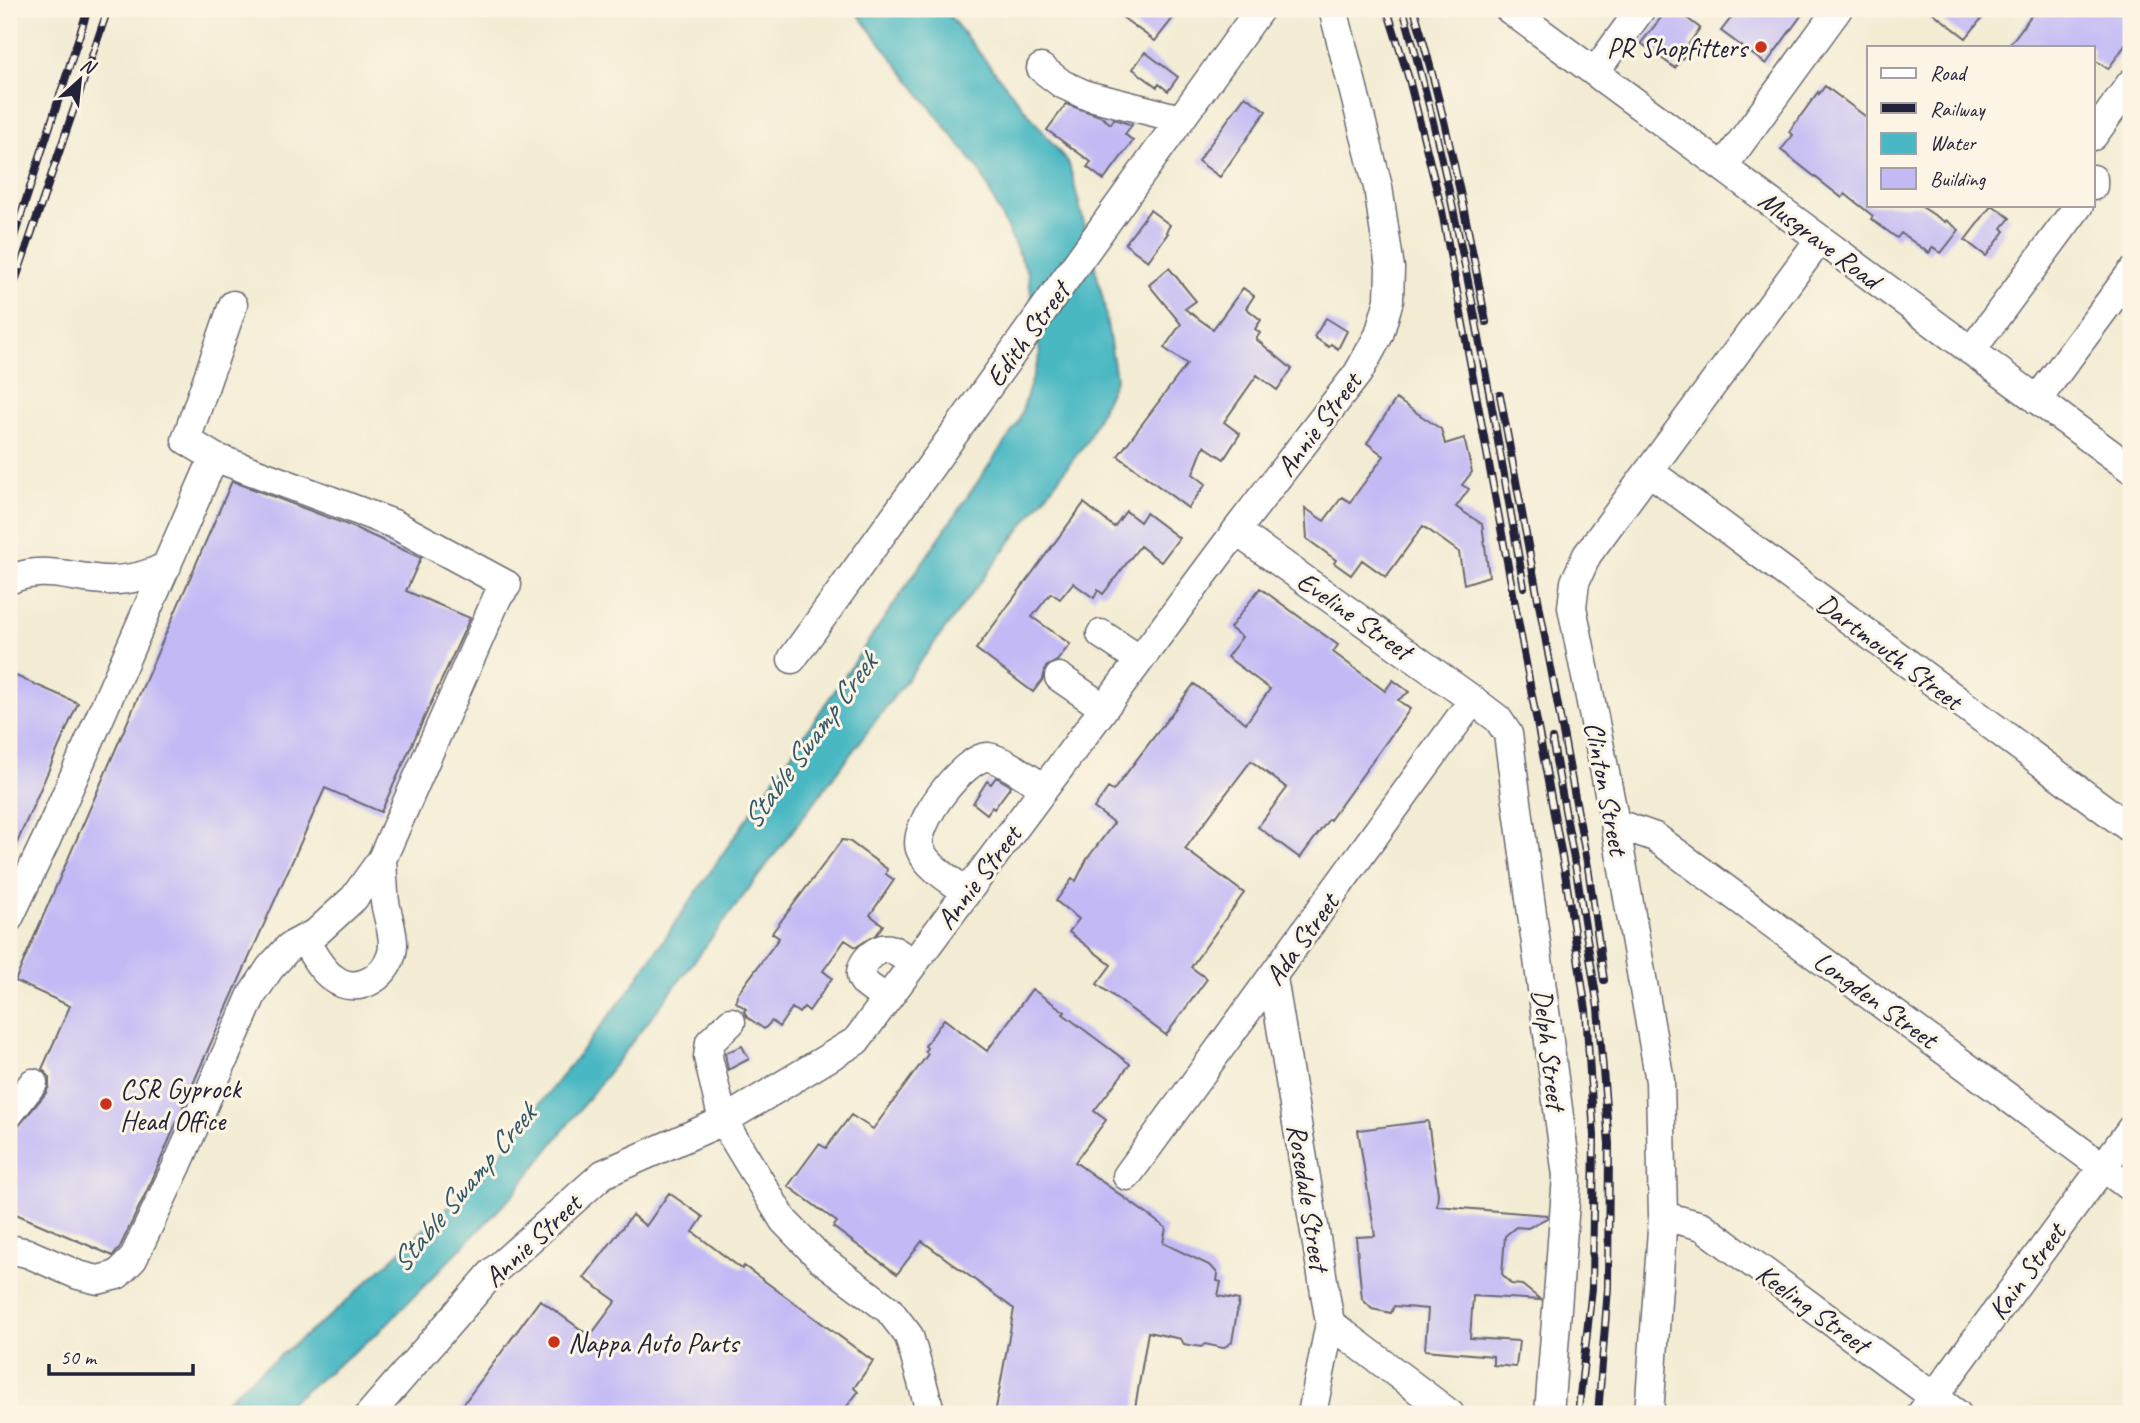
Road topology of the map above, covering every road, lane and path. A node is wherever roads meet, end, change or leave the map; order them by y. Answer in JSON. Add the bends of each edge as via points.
{"nodes":[{"id":1,"x":1260,"y":9,"type":"edge"},
{"id":2,"x":1333,"y":9,"type":"edge"},
{"id":3,"x":1509,"y":9,"type":"edge"},
{"id":4,"x":1641,"y":9,"type":"edge"},
{"id":5,"x":1838,"y":9,"type":"edge"},
{"id":6,"x":1041,"y":68,"type":"dead end"},
{"id":7,"x":1595,"y":72,"type":"junction"},
{"id":8,"x":2131,"y":83,"type":"edge"},
{"id":9,"x":1181,"y":119,"type":"junction"},
{"id":10,"x":2094,"y":135,"type":"edge"},
{"id":11,"x":1723,"y":167,"type":"junction"},
{"id":12,"x":2078,"y":206,"type":"edge"},
{"id":13,"x":1820,"y":239,"type":"junction"},
{"id":14,"x":2131,"y":273,"type":"edge"},
{"id":15,"x":233,"y":305,"type":"dead end"},
{"id":16,"x":1971,"y":351,"type":"junction"},
{"id":17,"x":2037,"y":400,"type":"junction"},
{"id":18,"x":214,"y":457,"type":"junction"},
{"id":19,"x":2131,"y":470,"type":"edge"},
{"id":20,"x":1650,"y":472,"type":"junction"},
{"id":21,"x":1236,"y":531,"type":"junction"},
{"id":22,"x":167,"y":566,"type":"junction"},
{"id":23,"x":9,"y":580,"type":"edge"},
{"id":24,"x":1101,"y":634,"type":"dead end"},
{"id":25,"x":792,"y":659,"type":"dead end"},
{"id":26,"x":1140,"y":660,"type":"junction"},
{"id":27,"x":1059,"y":677,"type":"dead end"},
{"id":28,"x":1473,"y":700,"type":"junction"},
{"id":29,"x":1104,"y":708,"type":"junction"},
{"id":30,"x":1044,"y":788,"type":"junction"},
{"id":31,"x":1615,"y":823,"type":"junction"},
{"id":32,"x":2131,"y":829,"type":"edge"},
{"id":33,"x":382,"y":859,"type":"junction"},
{"id":34,"x":967,"y":892,"type":"junction"},
{"id":35,"x":9,"y":918,"type":"edge"},
{"id":36,"x":304,"y":939,"type":"junction"},
{"id":37,"x":913,"y":964,"type":"junction"},
{"id":38,"x":1273,"y":978,"type":"junction"},
{"id":39,"x":887,"y":999,"type":"junction"},
{"id":40,"x":732,"y":1021,"type":"dead end"},
{"id":41,"x":33,"y":1083,"type":"dead end"},
{"id":42,"x":9,"y":1114,"type":"edge"},
{"id":43,"x":723,"y":1121,"type":"junction"},
{"id":44,"x":2131,"y":1129,"type":"edge"},
{"id":45,"x":2103,"y":1167,"type":"junction"},
{"id":46,"x":1128,"y":1176,"type":"dead end"},
{"id":47,"x":2131,"y":1188,"type":"edge"},
{"id":48,"x":1663,"y":1216,"type":"junction"},
{"id":49,"x":9,"y":1249,"type":"edge"},
{"id":50,"x":1330,"y":1323,"type":"junction"},
{"id":51,"x":1927,"y":1406,"type":"edge"},
{"id":52,"x":376,"y":1412,"type":"edge"},
{"id":53,"x":931,"y":1414,"type":"edge"},
{"id":54,"x":1312,"y":1414,"type":"edge"},
{"id":55,"x":1450,"y":1414,"type":"edge"},
{"id":56,"x":1549,"y":1414,"type":"edge"},
{"id":57,"x":1649,"y":1414,"type":"edge"},
{"id":58,"x":1957,"y":1414,"type":"edge"}],
"edges":[{"from":1,"to":9,"type":"street","name":"Edith Street"},
{"from":2,"to":21,"type":"street","name":"Annie Street","via":[[1378,187],[1390,268],[1389,300],[1379,335],[1358,373]]},
{"from":3,"to":7,"type":"street","name":"Musgrave Road"},
{"from":4,"to":7,"type":"street"},
{"from":5,"to":11,"type":"street"},
{"from":6,"to":9,"type":"street","via":[[1086,95]]},
{"from":7,"to":11,"type":"street","name":"Musgrave Road"},
{"from":8,"to":10,"type":"street"},
{"from":9,"to":25,"type":"street","name":"Edith Street"},
{"from":11,"to":13,"type":"street","name":"Musgrave Road"},
{"from":12,"to":16,"type":"street"},
{"from":13,"to":16,"type":"street","name":"Musgrave Road"},
{"from":13,"to":20,"type":"street","name":"Clinton Street"},
{"from":14,"to":17,"type":"street"},
{"from":15,"to":18,"type":"street","via":[[186,440]]},
{"from":16,"to":17,"type":"street","name":"Musgrave Road"},
{"from":17,"to":19,"type":"street","name":"Musgrave Road"},
{"from":18,"to":22,"type":"street"},
{"from":18,"to":33,"type":"street","via":[[394,524],[506,585]]},
{"from":20,"to":31,"type":"street","name":"Clinton Street","via":[[1587,555],[1575,582],[1572,607]]},
{"from":20,"to":32,"type":"street","name":"Dartmouth Street"},
{"from":21,"to":26,"type":"street","name":"Annie Street"},
{"from":21,"to":28,"type":"street","name":"Eveline Street"},
{"from":22,"to":23,"type":"street","via":[[147,576],[107,580],[41,571]]},
{"from":22,"to":35,"type":"street"},
{"from":24,"to":26,"type":"street"},
{"from":26,"to":29,"type":"street","name":"Annie Street"},
{"from":27,"to":29,"type":"street"},
{"from":28,"to":38,"type":"street","name":"Ada Street"},
{"from":28,"to":56,"type":"street","name":"Delph Street","via":[[1498,719],[1508,734],[1567,1176]]},
{"from":29,"to":30,"type":"street","name":"Annie Street"},
{"from":30,"to":34,"type":"street","name":"Annie Street"},
{"from":30,"to":34,"type":"street","via":[[989,757],[976,759],[926,816],[919,848],[926,860]]},
{"from":31,"to":45,"type":"street","name":"Longden Street","via":[[1655,837]]},
{"from":31,"to":48,"type":"street","name":"Clinton Street","via":[[1660,1080]]},
{"from":33,"to":36,"type":"street","via":[[354,898],[317,933]]},
{"from":33,"to":36,"type":"street","via":[[393,945],[387,968],[371,982],[351,986],[333,979]]},
{"from":34,"to":37,"type":"street","name":"Annie Street"},
{"from":36,"to":49,"type":"street","via":[[289,947],[252,995],[133,1259],[117,1275],[98,1280]]},
{"from":37,"to":39,"type":"street","name":"Annie Street"},
{"from":37,"to":39,"type":"street","via":[[891,949],[882,949],[862,967],[864,982]]},
{"from":38,"to":46,"type":"street","name":"Ada Street"},
{"from":38,"to":50,"type":"street","name":"Rosedale Street"},
{"from":39,"to":43,"type":"street","name":"Annie Street","via":[[856,1041]]},
{"from":40,"to":43,"type":"street","via":[[710,1042],[708,1057]]},
{"from":41,"to":42,"type":"street"},
{"from":43,"to":52,"type":"street","name":"Annie Street","via":[[603,1174],[493,1272]]},
{"from":43,"to":53,"type":"street","via":[[785,1221],[820,1258],[889,1310],[909,1335]]},
{"from":44,"to":45,"type":"street","name":"Kain Street"},
{"from":45,"to":47,"type":"street","name":"Longden Street"},
{"from":45,"to":51,"type":"street","name":"Kain Street"},
{"from":48,"to":51,"type":"street","name":"Keeling Street","via":[[1702,1226]]},
{"from":48,"to":57,"type":"street","name":"Clinton Street"},
{"from":50,"to":54,"type":"street","name":"Rosedale Street"},
{"from":50,"to":55,"type":"street"},
{"from":51,"to":58,"type":"street","name":"Keeling Street"}]}
